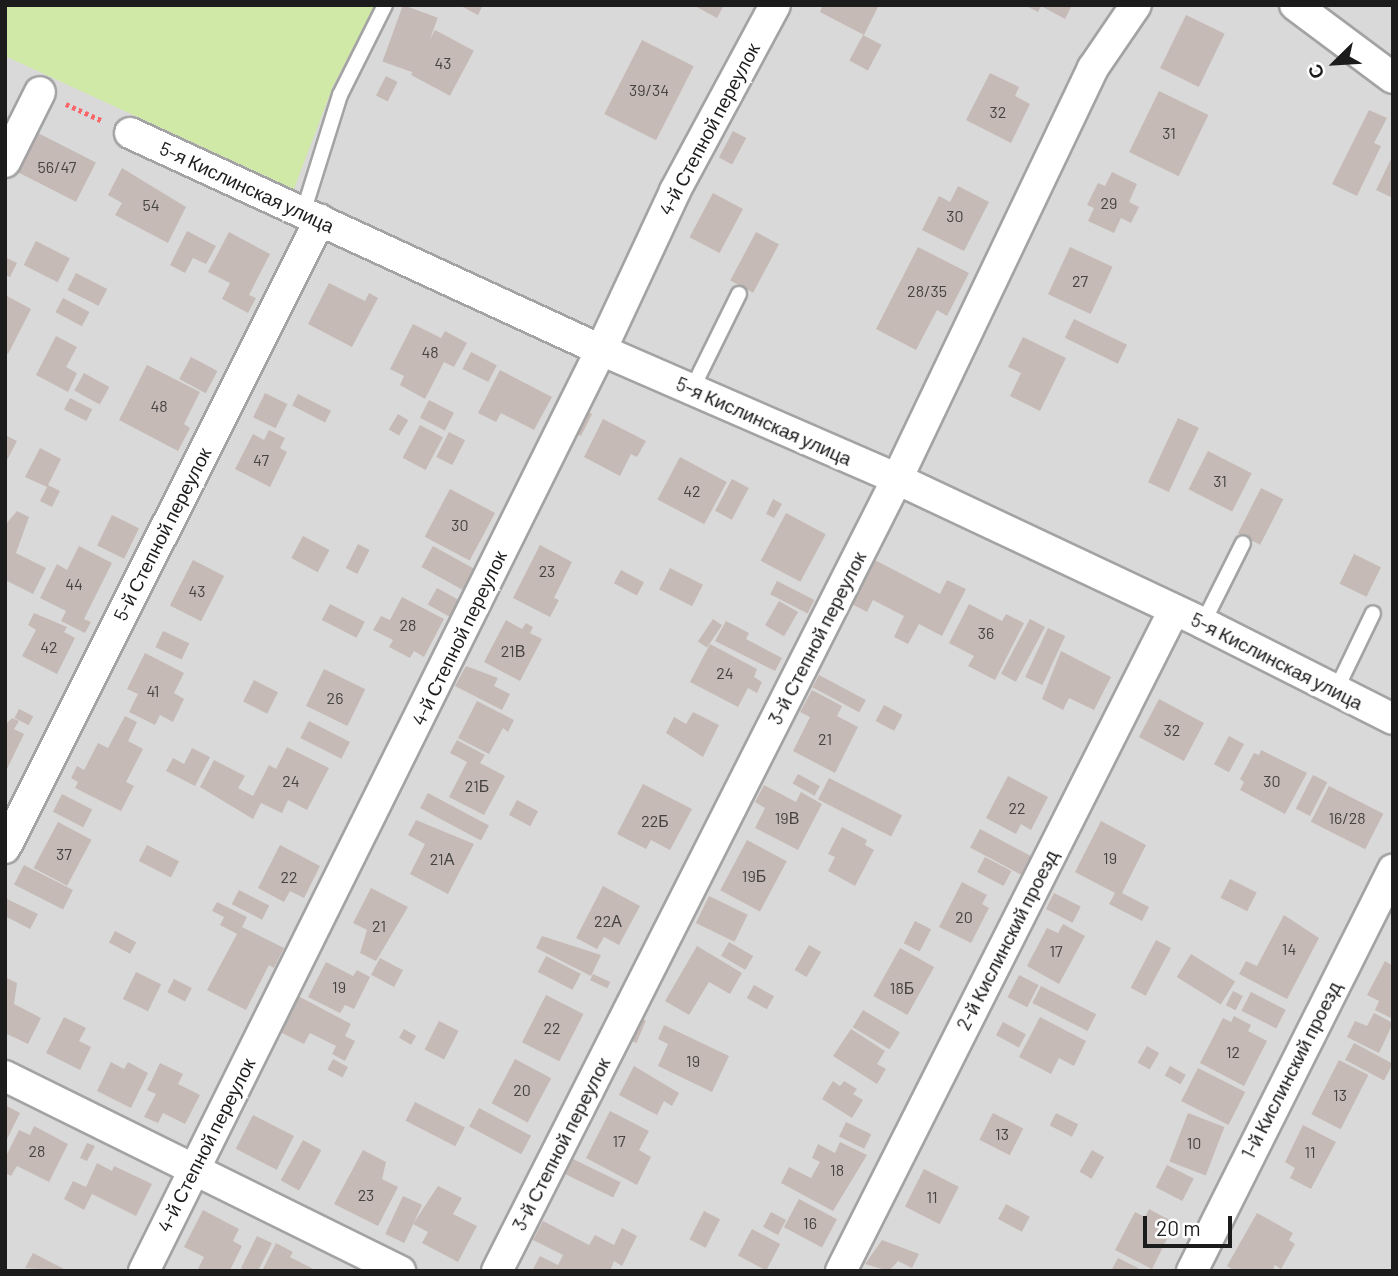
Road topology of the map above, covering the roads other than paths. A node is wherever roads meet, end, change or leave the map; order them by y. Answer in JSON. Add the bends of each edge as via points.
{"nodes":[{"id":1,"x":385,"y":5,"type":"edge"},
{"id":2,"x":775,"y":5,"type":"edge"},
{"id":3,"x":1136,"y":5,"type":"edge"},
{"id":4,"x":1295,"y":5,"type":"edge"},
{"id":5,"x":1393,"y":78,"type":"edge"},
{"id":6,"x":40,"y":92,"type":"dead end"},
{"id":7,"x":130,"y":133,"type":"dead end"},
{"id":8,"x":5,"y":162,"type":"edge"},
{"id":9,"x":311,"y":216,"type":"junction"},
{"id":10,"x":739,"y":294,"type":"dead end"},
{"id":11,"x":601,"y":349,"type":"junction"},
{"id":12,"x":692,"y":389,"type":"junction"},
{"id":13,"x":897,"y":479,"type":"junction"},
{"id":14,"x":1243,"y":543,"type":"dead end"},
{"id":15,"x":1174,"y":610,"type":"junction"},
{"id":16,"x":1373,"y":613,"type":"dead end"},
{"id":17,"x":1203,"y":623,"type":"junction"},
{"id":18,"x":1336,"y":690,"type":"junction"},
{"id":19,"x":1393,"y":719,"type":"edge"},
{"id":20,"x":5,"y":848,"type":"edge"},
{"id":21,"x":1393,"y":870,"type":"edge"},
{"id":22,"x":5,"y":1076,"type":"edge"},
{"id":23,"x":195,"y":1168,"type":"junction"},
{"id":24,"x":144,"y":1271,"type":"edge"},
{"id":25,"x":400,"y":1271,"type":"edge"},
{"id":26,"x":496,"y":1271,"type":"edge"},
{"id":27,"x":841,"y":1271,"type":"edge"},
{"id":28,"x":1192,"y":1271,"type":"edge"}],
"edges":[{"from":1,"to":9,"type":"lane","via":[[340,95]]},
{"from":2,"to":11,"type":"street","name":"4-й Степной переулок","via":[[675,191]]},
{"from":3,"to":13,"type":"street","name":"3-й Степной переулок","via":[[1093,68]]},
{"from":4,"to":5,"type":"street"},
{"from":6,"to":8,"type":"street"},
{"from":7,"to":9,"type":"street","name":"5-я Кислинская улица"},
{"from":9,"to":11,"type":"street","name":"5-я Кислинская улица"},
{"from":9,"to":20,"type":"street","name":"5-й Степной переулок"},
{"from":10,"to":12,"type":"lane"},
{"from":11,"to":12,"type":"street","name":"5-я Кислинская улица"},
{"from":11,"to":23,"type":"street","name":"4-й Степной переулок"},
{"from":12,"to":13,"type":"street","name":"5-я Кислинская улица"},
{"from":13,"to":15,"type":"street","name":"5-я Кислинская улица"},
{"from":13,"to":26,"type":"street","name":"3-й Степной переулок"},
{"from":14,"to":17,"type":"lane"},
{"from":15,"to":17,"type":"street","name":"5-я Кислинская улица"},
{"from":15,"to":27,"type":"street","name":"2-й Кислинский проезд"},
{"from":16,"to":18,"type":"lane"},
{"from":17,"to":18,"type":"street","name":"5-я Кислинская улица"},
{"from":18,"to":19,"type":"street","name":"5-я Кислинская улица"},
{"from":21,"to":28,"type":"street","name":"1-й Кислинский проезд"},
{"from":22,"to":23,"type":"street"},
{"from":23,"to":24,"type":"street","name":"4-й Степной переулок"},
{"from":23,"to":25,"type":"street"}]}
